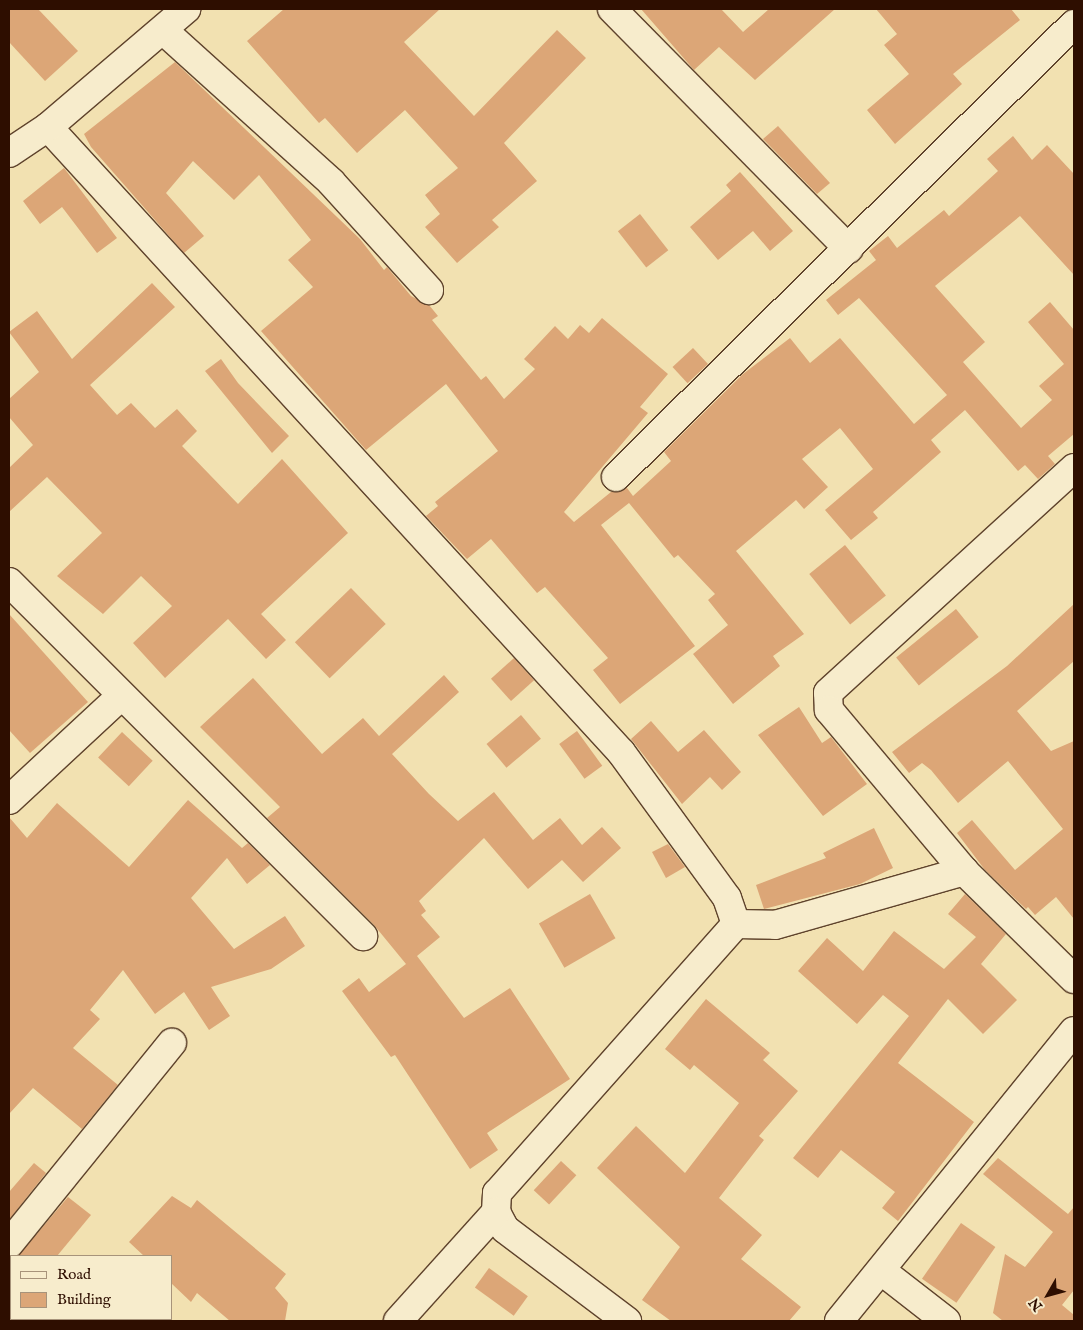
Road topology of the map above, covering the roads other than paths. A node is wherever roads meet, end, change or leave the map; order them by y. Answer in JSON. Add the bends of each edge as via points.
{"nodes":[{"id":1,"x":186,"y":9,"type":"edge"},
{"id":2,"x":612,"y":9,"type":"edge"},
{"id":3,"x":1074,"y":24,"type":"edge"},
{"id":4,"x":164,"y":31,"type":"junction"},
{"id":5,"x":48,"y":127,"type":"junction"},
{"id":6,"x":9,"y":154,"type":"edge"},
{"id":7,"x":849,"y":249,"type":"junction"},
{"id":8,"x":429,"y":290,"type":"dead end"},
{"id":9,"x":616,"y":477,"type":"dead end"},
{"id":10,"x":1070,"y":480,"type":"edge"},
{"id":11,"x":9,"y":582,"type":"edge"},
{"id":12,"x":120,"y":698,"type":"junction"},
{"id":13,"x":9,"y":800,"type":"edge"},
{"id":14,"x":964,"y":871,"type":"junction"},
{"id":15,"x":736,"y":924,"type":"junction"},
{"id":16,"x":363,"y":936,"type":"dead end"},
{"id":17,"x":1074,"y":979,"type":"edge"},
{"id":18,"x":1074,"y":1031,"type":"edge"},
{"id":19,"x":172,"y":1043,"type":"dead end"},
{"id":20,"x":496,"y":1212,"type":"junction"},
{"id":21,"x":9,"y":1244,"type":"edge"},
{"id":22,"x":883,"y":1272,"type":"junction"},
{"id":23,"x":398,"y":1321,"type":"edge"},
{"id":24,"x":626,"y":1321,"type":"edge"},
{"id":25,"x":839,"y":1321,"type":"edge"},
{"id":26,"x":946,"y":1321,"type":"edge"}],
"edges":[{"from":1,"to":4,"type":"street"},
{"from":2,"to":7,"type":"street"},
{"from":3,"to":7,"type":"street"},
{"from":4,"to":5,"type":"street"},
{"from":4,"to":8,"type":"street","via":[[331,182]]},
{"from":5,"to":6,"type":"street"},
{"from":5,"to":15,"type":"street","via":[[621,752],[727,898]]},
{"from":7,"to":9,"type":"street"},
{"from":10,"to":14,"type":"street","via":[[828,693],[829,710]]},
{"from":11,"to":12,"type":"street"},
{"from":12,"to":13,"type":"street"},
{"from":12,"to":16,"type":"street"},
{"from":14,"to":15,"type":"street","via":[[775,925]]},
{"from":14,"to":17,"type":"street"},
{"from":15,"to":20,"type":"street","via":[[497,1193]]},
{"from":18,"to":22,"type":"street"},
{"from":19,"to":21,"type":"street"},
{"from":20,"to":23,"type":"street"},
{"from":20,"to":24,"type":"street","via":[[505,1229]]},
{"from":22,"to":25,"type":"street"},
{"from":22,"to":26,"type":"street"}]}
